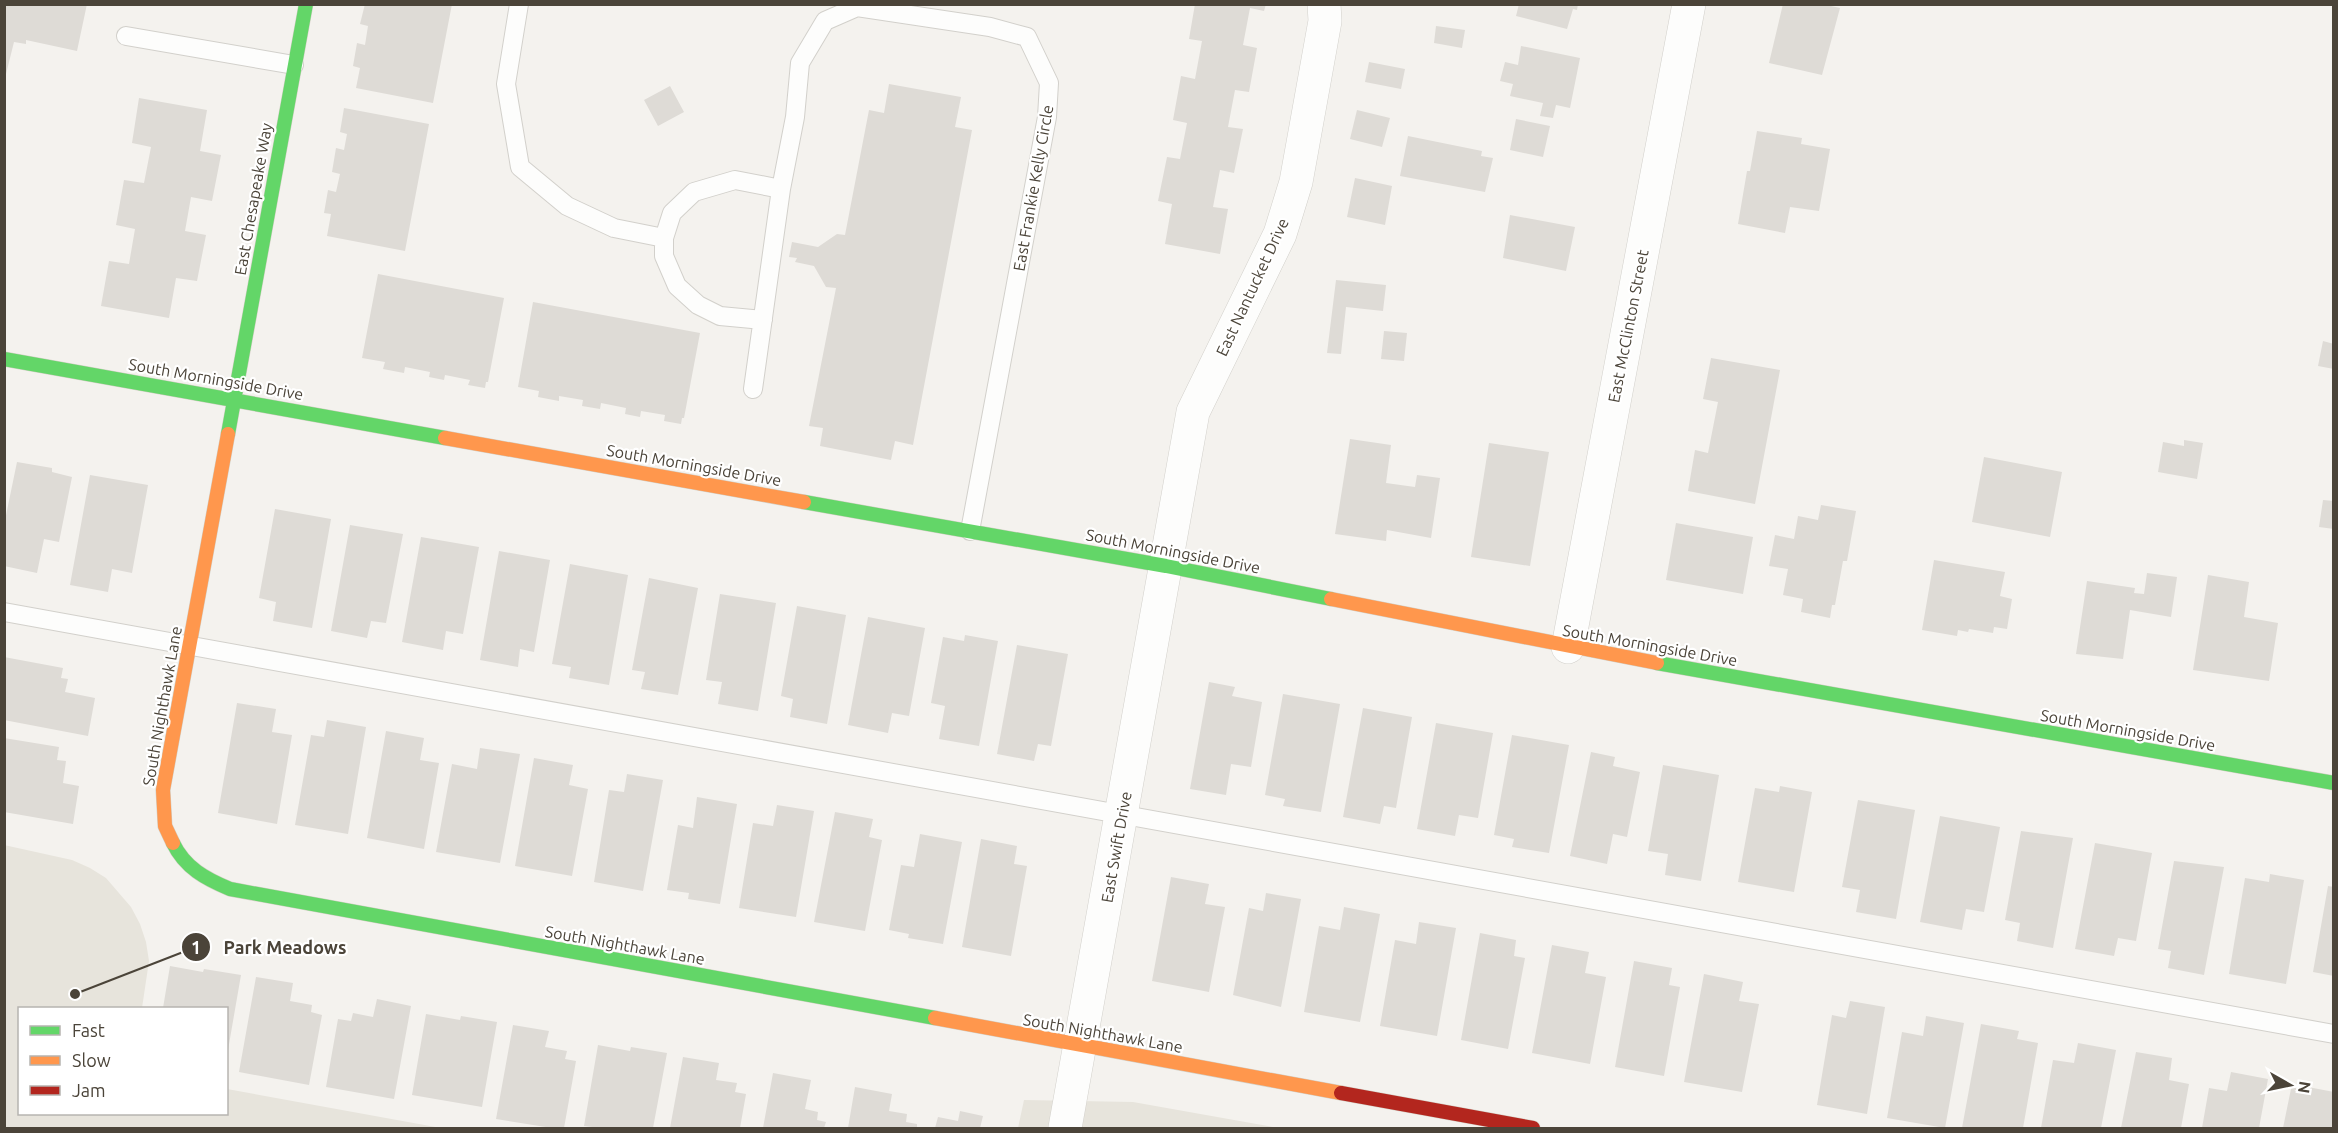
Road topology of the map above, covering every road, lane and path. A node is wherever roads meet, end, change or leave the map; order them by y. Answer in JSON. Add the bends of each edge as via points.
{"nodes":[{"id":1,"x":306,"y":4,"type":"edge"},
{"id":2,"x":519,"y":4,"type":"edge"},
{"id":3,"x":1324,"y":4,"type":"edge"},
{"id":4,"x":1689,"y":4,"type":"edge"},
{"id":5,"x":949,"y":12,"type":"edge"},
{"id":6,"x":126,"y":36,"type":"dead end"},
{"id":7,"x":294,"y":65,"type":"junction"},
{"id":8,"x":781,"y":189,"type":"junction"},
{"id":9,"x":664,"y":238,"type":"junction"},
{"id":10,"x":764,"y":320,"type":"junction"},
{"id":11,"x":4,"y":358,"type":"edge"},
{"id":12,"x":753,"y":389,"type":"dead end"},
{"id":13,"x":233,"y":399,"type":"junction"},
{"id":14,"x":970,"y":531,"type":"junction"},
{"id":15,"x":1166,"y":566,"type":"junction"},
{"id":16,"x":4,"y":612,"type":"edge"},
{"id":17,"x":189,"y":645,"type":"junction"},
{"id":18,"x":1568,"y":647,"type":"junction"},
{"id":19,"x":2334,"y":783,"type":"edge"},
{"id":20,"x":1121,"y":814,"type":"junction"},
{"id":21,"x":2334,"y":1034,"type":"edge"},
{"id":22,"x":1080,"y":1046,"type":"junction"},
{"id":23,"x":1065,"y":1128,"type":"edge"},
{"id":24,"x":1533,"y":1128,"type":"edge"}],
"edges":[{"from":1,"to":7,"type":"street","name":"East Chesapeake Way"},
{"from":2,"to":9,"type":"lane","via":[[506,84],[520,167],[567,206],[614,228]]},
{"from":3,"to":15,"type":"street","name":"East Nantucket Drive","via":[[1325,21],[1296,182],[1280,234],[1193,412]]},
{"from":4,"to":18,"type":"street","name":"East McClinton Street"},
{"from":5,"to":8,"type":"lane","name":"East Frankie Kelly Circle","via":[[857,7],[825,21],[800,63],[795,117]]},
{"from":5,"to":14,"type":"lane","name":"East Frankie Kelly Circle","via":[[1027,37],[1049,83],[1047,117]]},
{"from":6,"to":7,"type":"lane"},
{"from":7,"to":13,"type":"street","name":"East Chesapeake Way"},
{"from":8,"to":9,"type":"lane","via":[[735,180],[694,192],[672,213]]},
{"from":8,"to":10,"type":"lane","name":"East Frankie Kelly Circle"},
{"from":9,"to":10,"type":"lane","via":[[664,256],[677,286],[698,305],[720,315]]},
{"from":10,"to":12,"type":"lane","name":"East Frankie Kelly Circle"},
{"from":11,"to":13,"type":"street","name":"South Morningside Drive"},
{"from":13,"to":14,"type":"street","name":"South Morningside Drive"},
{"from":13,"to":17,"type":"street","name":"South Nighthawk Lane"},
{"from":14,"to":15,"type":"street","name":"South Morningside Drive"},
{"from":15,"to":18,"type":"street","name":"South Morningside Drive"},
{"from":15,"to":20,"type":"street","name":"East Swift Drive"},
{"from":16,"to":17,"type":"lane"},
{"from":17,"to":20,"type":"lane"},
{"from":17,"to":22,"type":"street","name":"South Nighthawk Lane","via":[[163,790],[165,826],[178,854],[200,876],[230,889]]},
{"from":18,"to":19,"type":"street","name":"South Morningside Drive"},
{"from":20,"to":21,"type":"lane"},
{"from":20,"to":22,"type":"street","name":"East Swift Drive"},
{"from":22,"to":23,"type":"street","name":"East Swift Drive"},
{"from":22,"to":24,"type":"street","name":"South Nighthawk Lane"}]}
